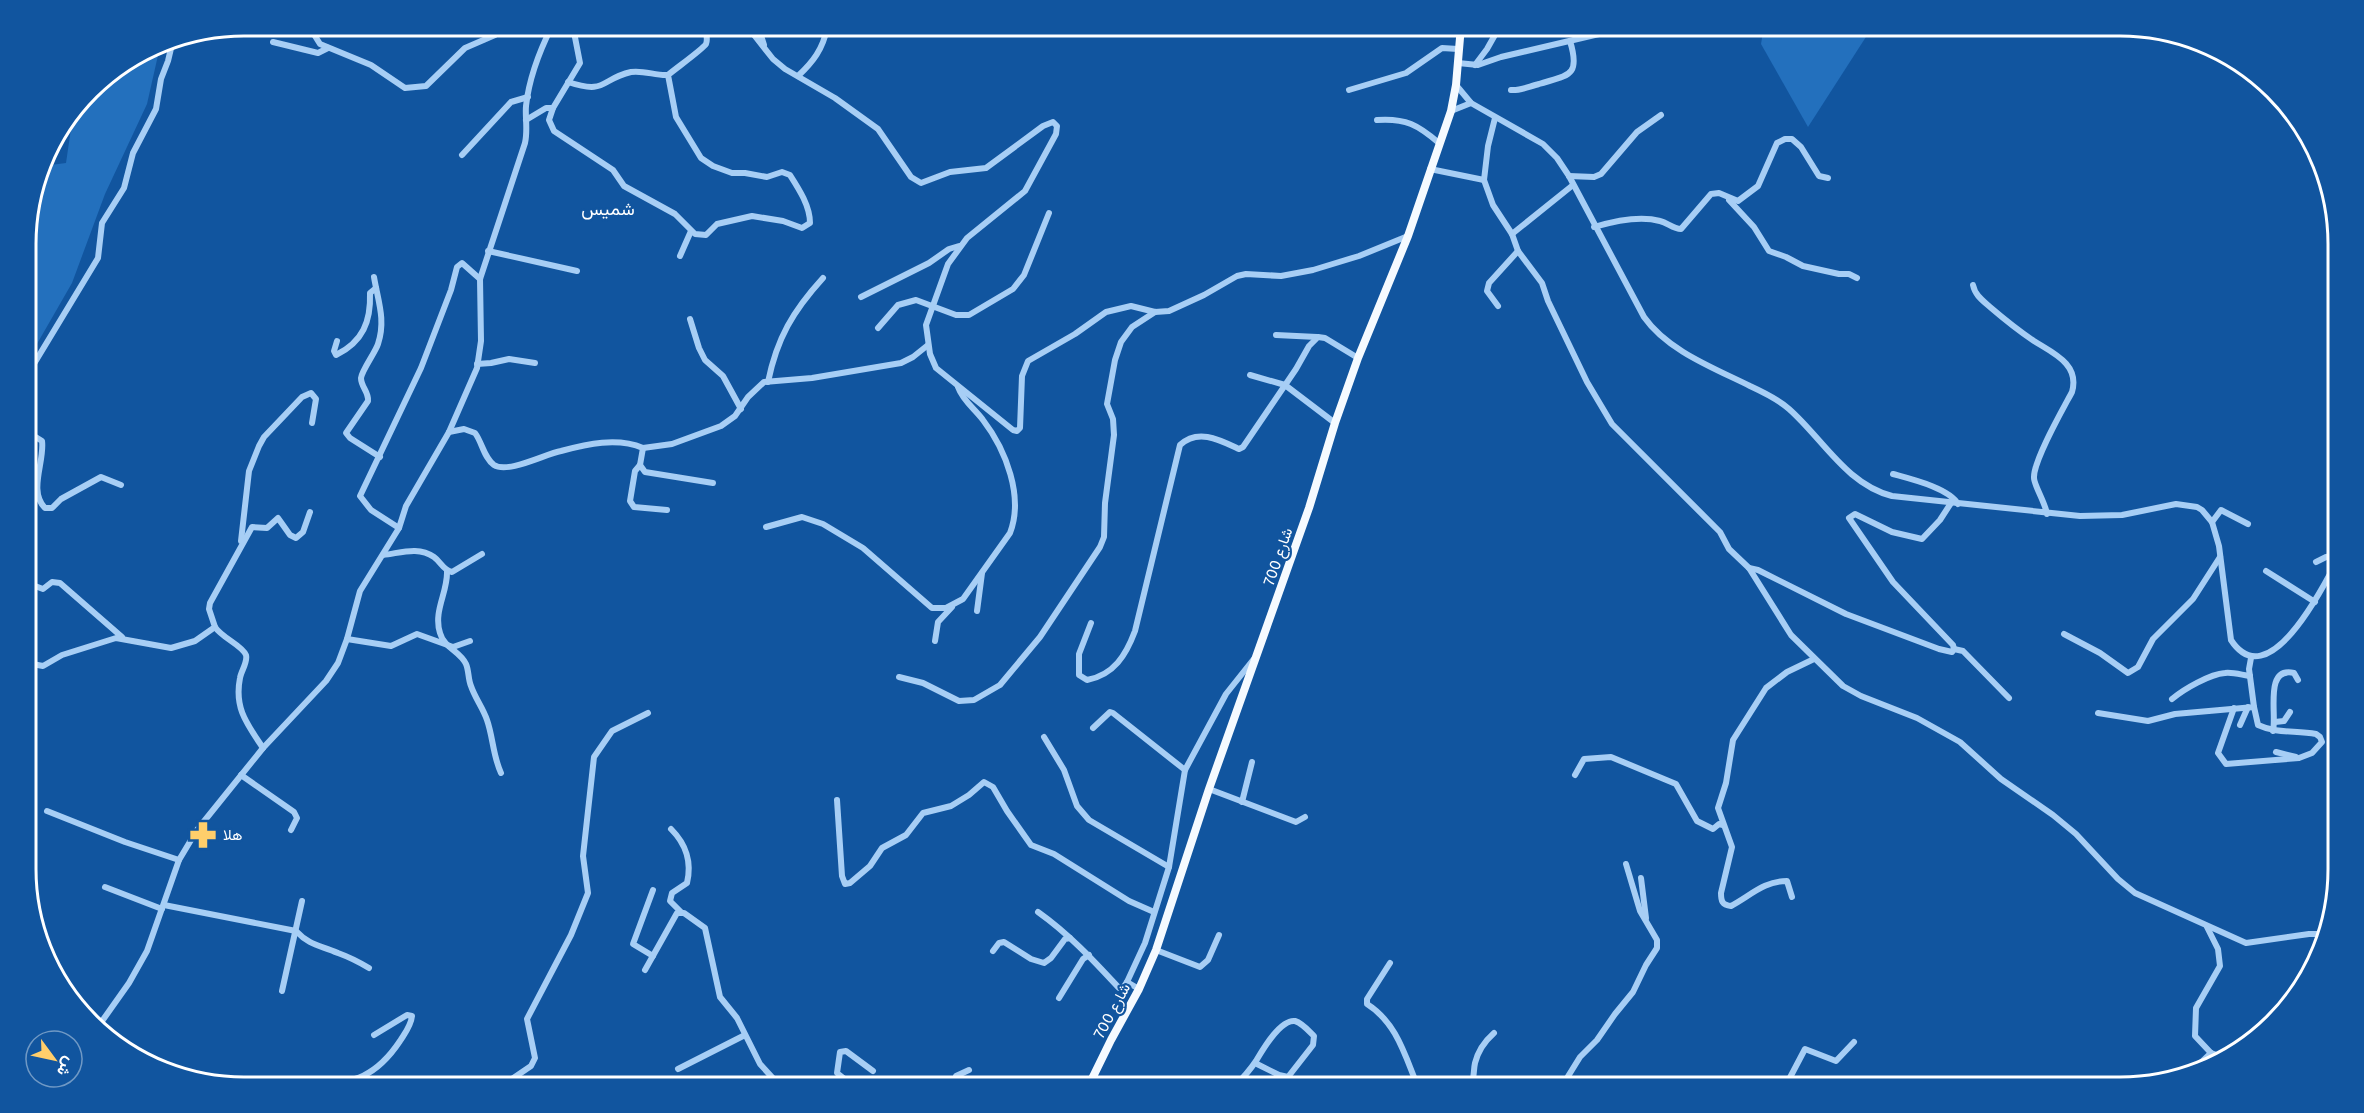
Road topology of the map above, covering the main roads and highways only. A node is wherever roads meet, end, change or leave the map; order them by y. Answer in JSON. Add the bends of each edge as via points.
{"nodes":[{"id":1,"x":1460,"y":36,"type":"edge"},
{"id":2,"x":1093,"y":1077,"type":"edge"}],
"edges":[{"from":1,"to":2,"type":"main road","name":"شارع 700","via":[[1451,111],[1408,236],[1335,423],[1156,950]]}]}
